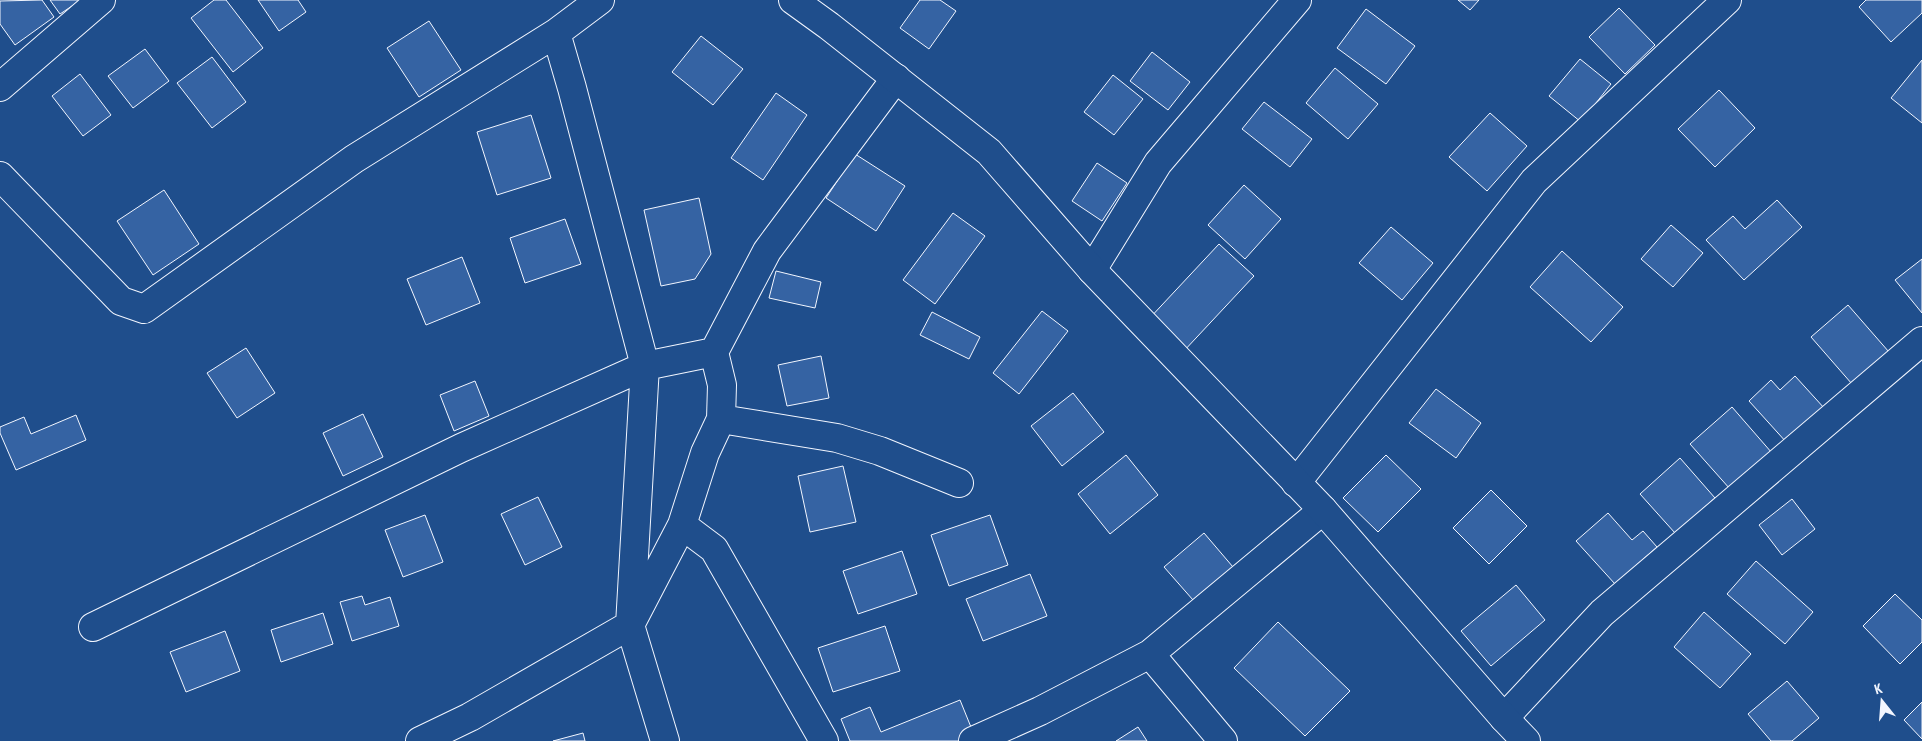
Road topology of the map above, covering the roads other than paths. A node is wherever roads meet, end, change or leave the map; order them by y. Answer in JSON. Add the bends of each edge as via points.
{"nodes":[{"id":1,"x":101,"y":0,"type":"edge"},
{"id":2,"x":600,"y":0,"type":"edge"},
{"id":3,"x":793,"y":0,"type":"edge"},
{"id":4,"x":1297,"y":0,"type":"edge"},
{"id":5,"x":1727,"y":0,"type":"edge"},
{"id":6,"x":556,"y":33,"type":"junction"},
{"id":7,"x":896,"y":78,"type":"junction"},
{"id":8,"x":0,"y":87,"type":"edge"},
{"id":9,"x":0,"y":176,"type":"edge"},
{"id":10,"x":1092,"y":270,"type":"junction"},
{"id":11,"x":1922,"y":341,"type":"edge"},
{"id":12,"x":714,"y":352,"type":"junction"},
{"id":13,"x":645,"y":366,"type":"junction"},
{"id":14,"x":721,"y":419,"type":"junction"},
{"id":15,"x":959,"y":483,"type":"dead end"},
{"id":16,"x":1296,"y":483,"type":"junction"},
{"id":17,"x":1323,"y":510,"type":"junction"},
{"id":18,"x":682,"y":525,"type":"junction"},
{"id":19,"x":630,"y":625,"type":"junction"},
{"id":20,"x":93,"y":627,"type":"dead end"},
{"id":21,"x":1150,"y":654,"type":"junction"},
{"id":22,"x":1504,"y":718,"type":"junction"},
{"id":23,"x":420,"y":741,"type":"edge"},
{"id":24,"x":665,"y":741,"type":"edge"},
{"id":25,"x":824,"y":741,"type":"edge"},
{"id":26,"x":973,"y":741,"type":"edge"},
{"id":27,"x":1223,"y":741,"type":"edge"},
{"id":28,"x":1526,"y":741,"type":"edge"}],
"edges":[{"from":1,"to":8,"type":"street"},
{"from":2,"to":6,"type":"street"},
{"from":3,"to":7,"type":"street"},
{"from":4,"to":10,"type":"street","via":[[1158,163]]},
{"from":5,"to":16,"type":"street","via":[[1534,181]]},
{"from":6,"to":9,"type":"street","via":[[354,160],[144,309],[121,300]]},
{"from":6,"to":13,"type":"street"},
{"from":7,"to":10,"type":"street","via":[[989,152]]},
{"from":7,"to":12,"type":"street","via":[[767,251]]},
{"from":10,"to":16,"type":"street"},
{"from":11,"to":22,"type":"street","via":[[1602,613]]},
{"from":12,"to":13,"type":"street"},
{"from":12,"to":14,"type":"street","via":[[722,385]]},
{"from":13,"to":19,"type":"street"},
{"from":13,"to":20,"type":"street","via":[[460,448]]},
{"from":14,"to":15,"type":"street","via":[[837,438],[880,451]]},
{"from":14,"to":18,"type":"street","via":[[705,453]]},
{"from":16,"to":17,"type":"street"},
{"from":17,"to":21,"type":"street"},
{"from":17,"to":22,"type":"street"},
{"from":18,"to":19,"type":"street"},
{"from":18,"to":25,"type":"street","via":[[714,549]]},
{"from":19,"to":23,"type":"street","via":[[470,717]]},
{"from":19,"to":24,"type":"street"},
{"from":21,"to":26,"type":"street","via":[[1040,711]]},
{"from":21,"to":27,"type":"street"},
{"from":22,"to":28,"type":"street"}]}
